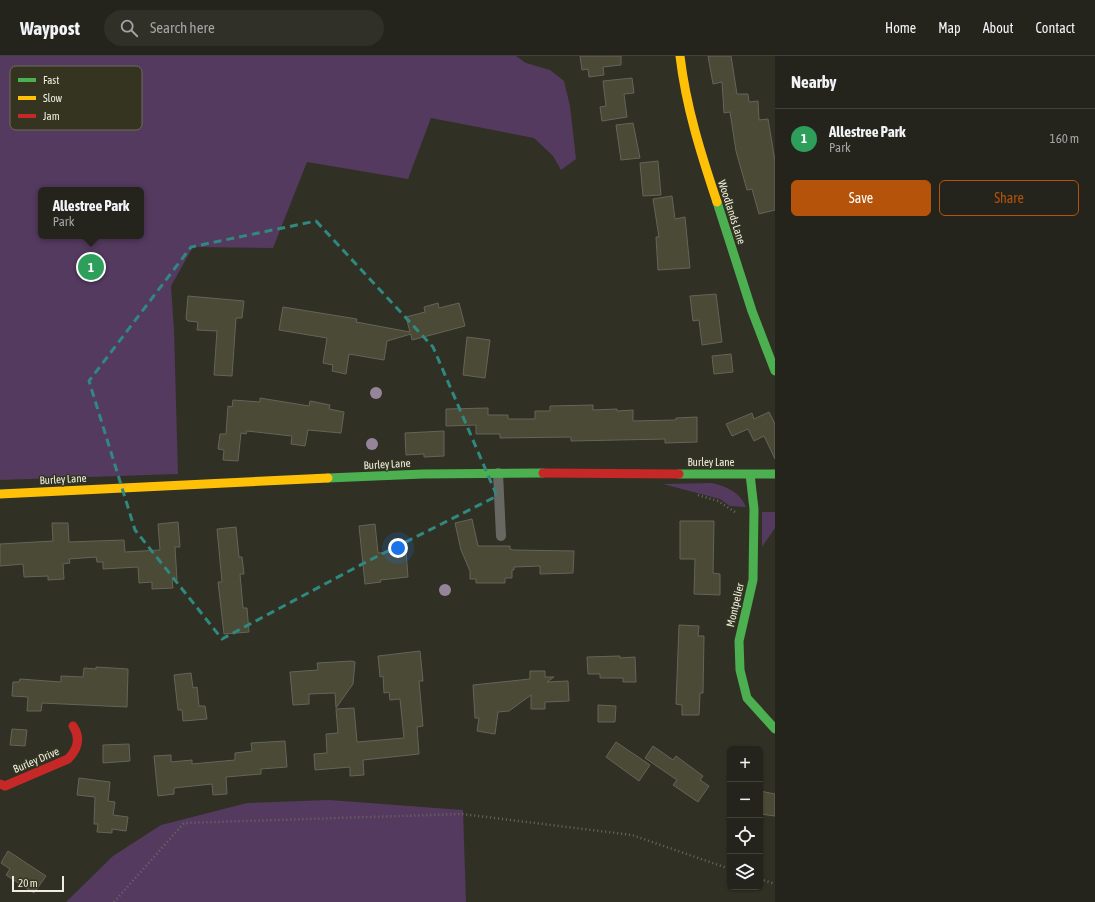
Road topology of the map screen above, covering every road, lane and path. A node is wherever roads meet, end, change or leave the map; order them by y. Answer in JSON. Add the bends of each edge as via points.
{"nodes":[{"id":1,"x":680,"y":56,"type":"edge"},
{"id":2,"x":775,"y":371,"type":"edge"},
{"id":3,"x":498,"y":473,"type":"junction"},
{"id":4,"x":750,"y":474,"type":"junction"},
{"id":5,"x":775,"y":474,"type":"edge"},
{"id":6,"x":692,"y":493,"type":"dead end"},
{"id":7,"x":0,"y":494,"type":"edge"},
{"id":8,"x":740,"y":517,"type":"dead end"},
{"id":9,"x":502,"y":536,"type":"dead end"},
{"id":10,"x":73,"y":726,"type":"dead end"},
{"id":11,"x":775,"y":729,"type":"edge"},
{"id":12,"x":0,"y":784,"type":"edge"},
{"id":13,"x":727,"y":868,"type":"edge"},
{"id":14,"x":763,"y":880,"type":"edge"},
{"id":15,"x":775,"y":884,"type":"edge"},
{"id":16,"x":114,"y":902,"type":"edge"}],
"edges":[{"from":1,"to":2,"type":"street","name":"Woodlands Lane","via":[[683,83],[695,134],[752,312]]},
{"from":3,"to":4,"type":"street","name":"Burley Lane"},
{"from":3,"to":7,"type":"street","name":"Burley Lane"},
{"from":3,"to":9,"type":"lane"},
{"from":4,"to":5,"type":"street","name":"Burley Lane"},
{"from":4,"to":11,"type":"street","name":"Montpelier","via":[[754,520],[753,580],[739,641],[740,670],[748,698]]},
{"from":6,"to":8,"type":"path","via":[[718,501]]},
{"from":10,"to":12,"type":"street","name":"Burley Drive","via":[[78,734],[76,751],[68,759],[5,786]]},
{"from":13,"to":16,"type":"path","via":[[632,835],[462,814],[184,824]]},
{"from":14,"to":15,"type":"path"}]}
